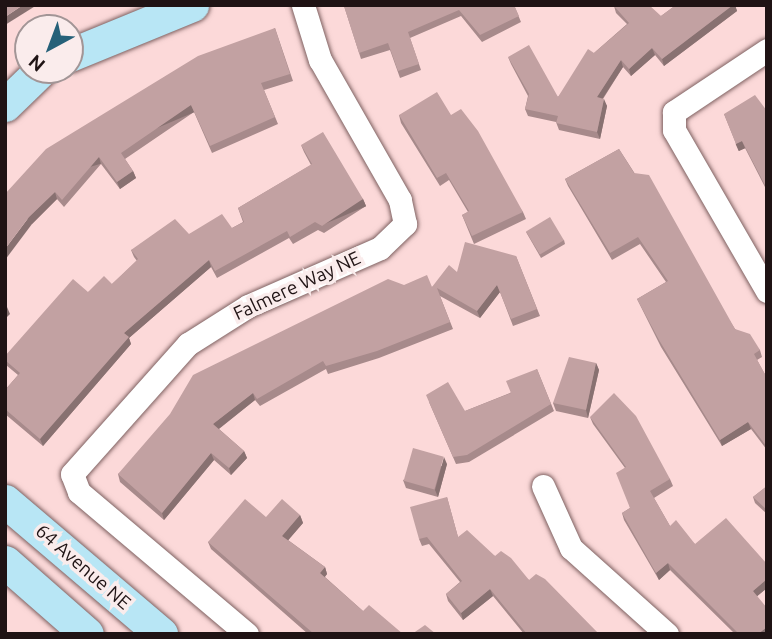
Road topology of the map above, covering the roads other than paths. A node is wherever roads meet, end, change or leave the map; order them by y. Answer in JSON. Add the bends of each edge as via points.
{"nodes":[{"id":1,"x":192,"y":5,"type":"edge"},
{"id":2,"x":303,"y":5,"type":"edge"},
{"id":3,"x":84,"y":49,"type":"edge"},
{"id":4,"x":767,"y":50,"type":"edge"},
{"id":5,"x":27,"y":84,"type":"edge"},
{"id":6,"x":5,"y":105,"type":"edge"},
{"id":7,"x":767,"y":290,"type":"edge"},
{"id":8,"x":543,"y":486,"type":"dead end"},
{"id":9,"x":5,"y":501,"type":"edge"},
{"id":10,"x":5,"y":562,"type":"edge"},
{"id":11,"x":87,"y":634,"type":"edge"},
{"id":12,"x":161,"y":634,"type":"edge"},
{"id":13,"x":247,"y":634,"type":"edge"},
{"id":14,"x":667,"y":634,"type":"edge"}],
"edges":[{"from":1,"to":3,"type":"main road"},
{"from":2,"to":13,"type":"street","name":"Falmere Way NE","via":[[320,60],[400,200],[405,224],[380,248],[248,306],[188,344],[72,474],[79,492]]},
{"from":4,"to":7,"type":"street","via":[[674,112],[674,130]]},
{"from":5,"to":6,"type":"main road"},
{"from":8,"to":14,"type":"street","via":[[571,548]]},
{"from":9,"to":12,"type":"main road","name":"64 Avenue NE"},
{"from":10,"to":11,"type":"main road"}]}
